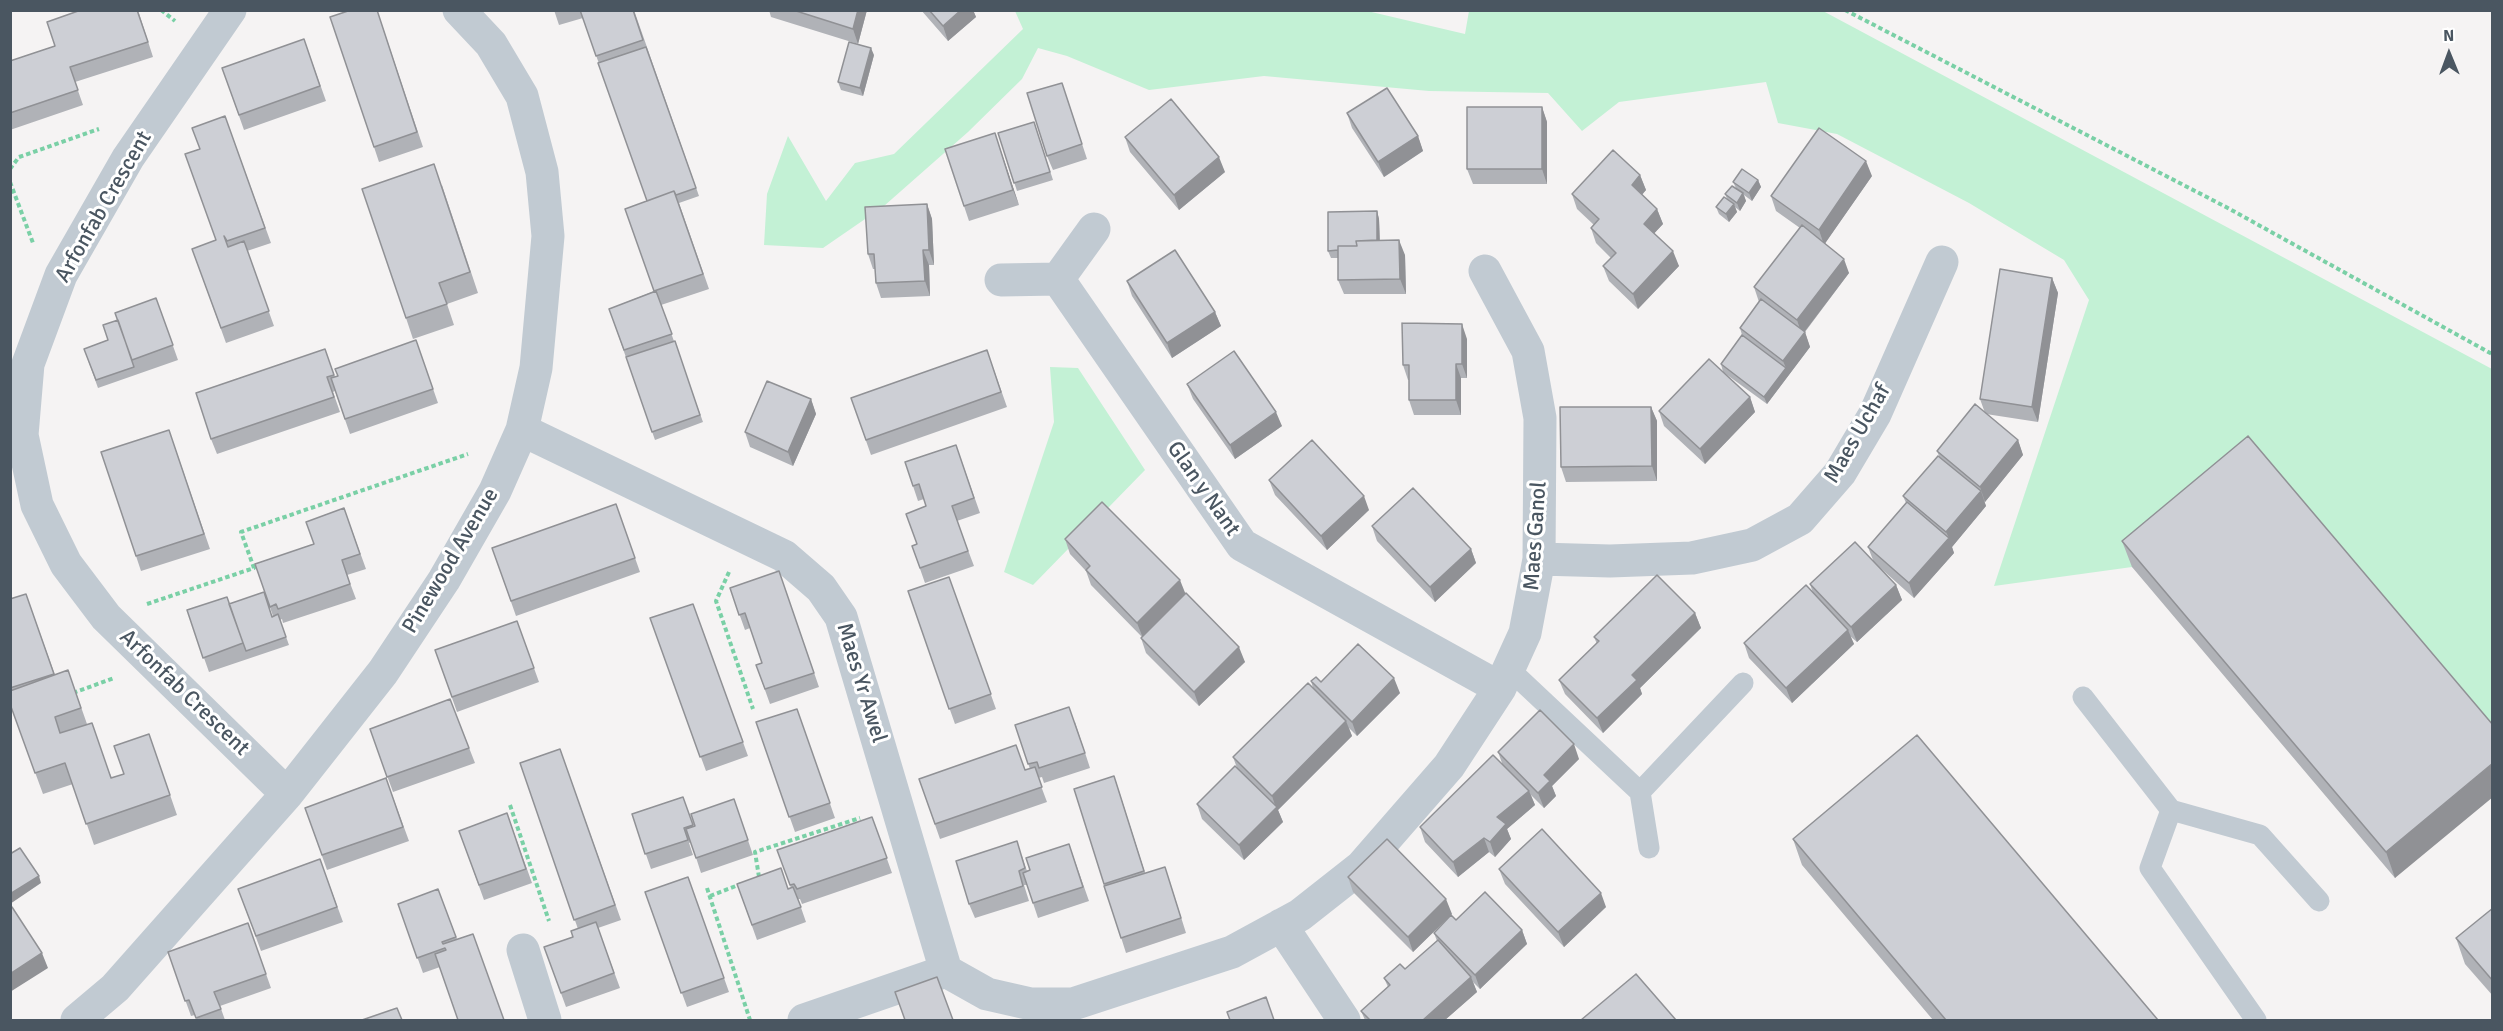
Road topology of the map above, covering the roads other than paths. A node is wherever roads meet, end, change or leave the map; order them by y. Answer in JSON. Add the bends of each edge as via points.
{"nodes":[{"id":1,"x":230,"y":10,"type":"edge"},
{"id":2,"x":459,"y":10,"type":"edge"},
{"id":3,"x":1094,"y":229,"type":"dead end"},
{"id":4,"x":1942,"y":262,"type":"dead end"},
{"id":5,"x":1485,"y":271,"type":"dead end"},
{"id":6,"x":1058,"y":279,"type":"junction"},
{"id":7,"x":1001,"y":280,"type":"dead end"},
{"id":8,"x":521,"y":433,"type":"junction"},
{"id":9,"x":1539,"y":560,"type":"junction"},
{"id":10,"x":1505,"y":678,"type":"junction"},
{"id":11,"x":1743,"y":683,"type":"dead end"},
{"id":12,"x":2083,"y":697,"type":"dead end"},
{"id":13,"x":1640,"y":792,"type":"junction"},
{"id":14,"x":287,"y":794,"type":"junction"},
{"id":15,"x":2171,"y":810,"type":"junction"},
{"id":16,"x":1649,"y":848,"type":"dead end"},
{"id":17,"x":2319,"y":901,"type":"dead end"},
{"id":18,"x":1281,"y":925,"type":"junction"},
{"id":19,"x":523,"y":950,"type":"road end"},
{"id":20,"x":946,"y":971,"type":"junction"},
{"id":21,"x":818,"y":1018,"type":"edge"},
{"id":22,"x":82,"y":1019,"type":"edge"},
{"id":23,"x":545,"y":1020,"type":"edge"},
{"id":24,"x":1344,"y":1020,"type":"edge"},
{"id":25,"x":2256,"y":1020,"type":"edge"}],
"edges":[{"from":1,"to":14,"type":"street","name":"Arfonfab Crescent","via":[[128,158],[62,275],[28,364],[22,435],[38,505],[66,564],[106,617]]},
{"from":2,"to":8,"type":"street","name":"Pinewood Avenue","via":[[490,44],[522,96],[543,172],[548,236],[536,368]]},
{"from":3,"to":6,"type":"street"},
{"from":4,"to":9,"type":"street","name":"Maes Uchaf","via":[[1875,414],[1840,473],[1800,519],[1752,545],[1692,558]]},
{"from":5,"to":9,"type":"street","name":"Maes Ganol","via":[[1528,351],[1540,418]]},
{"from":6,"to":7,"type":"street"},
{"from":6,"to":10,"type":"street","name":"Glan y Nant","via":[[1242,545]]},
{"from":8,"to":14,"type":"street","name":"Pinewood Avenue","via":[[495,491],[444,580],[382,672]]},
{"from":8,"to":20,"type":"street","name":"Maes Yr Awel","via":[[744,537],[791,562],[821,588],[841,617]]},
{"from":9,"to":10,"type":"street","name":"Maes Ganol","via":[[1525,633]]},
{"from":10,"to":13,"type":"lane"},
{"from":10,"to":18,"type":"street","name":"Maes Ganol","via":[[1449,766],[1360,867],[1300,915]]},
{"from":11,"to":13,"type":"lane"},
{"from":12,"to":15,"type":"lane"},
{"from":13,"to":16,"type":"lane"},
{"from":14,"to":22,"type":"street","name":"Pinewood Avenue","via":[[115,988]]},
{"from":15,"to":17,"type":"lane","via":[[2260,835]]},
{"from":15,"to":25,"type":"lane","via":[[2150,868]]},
{"from":18,"to":20,"type":"street","via":[[1232,952],[1073,1004],[1030,1004],[987,994]]},
{"from":18,"to":24,"type":"street"},
{"from":19,"to":23,"type":"street"},
{"from":20,"to":21,"type":"street"}]}
